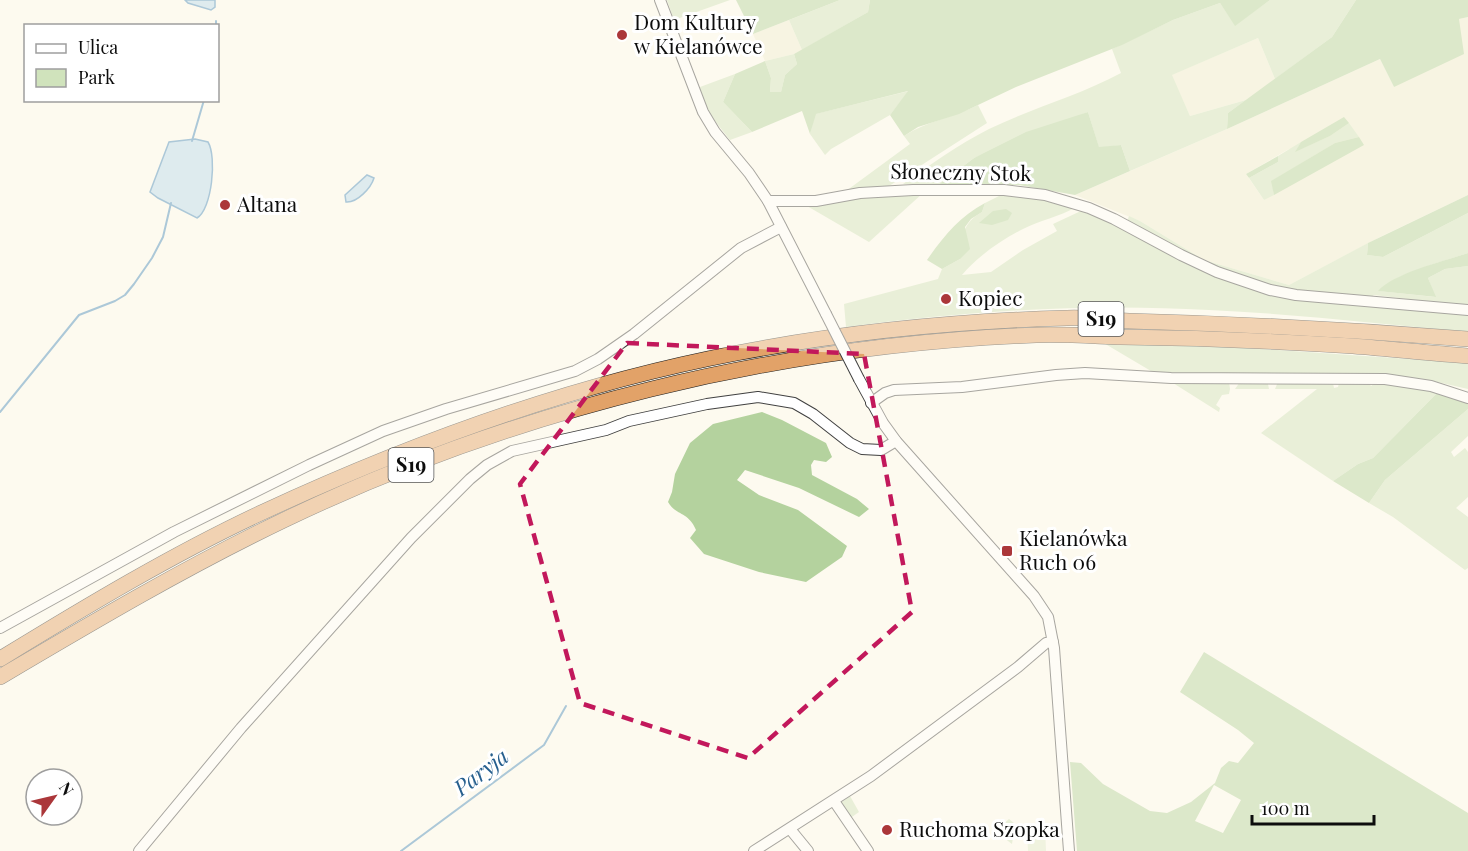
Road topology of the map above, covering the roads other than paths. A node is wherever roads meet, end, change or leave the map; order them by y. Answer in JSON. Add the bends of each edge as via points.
{"nodes":[{"id":1,"x":660,"y":0,"type":"edge"},
{"id":2,"x":768,"y":201,"type":"junction"},
{"id":3,"x":781,"y":227,"type":"junction"},
{"id":4,"x":1468,"y":310,"type":"edge"},
{"id":5,"x":1468,"y":339,"type":"edge"},
{"id":6,"x":1468,"y":356,"type":"edge"},
{"id":7,"x":1468,"y":398,"type":"edge"},
{"id":8,"x":871,"y":403,"type":"junction"},
{"id":9,"x":896,"y":441,"type":"junction"},
{"id":10,"x":0,"y":628,"type":"edge"},
{"id":11,"x":1053,"y":642,"type":"junction"},
{"id":12,"x":1055,"y":655,"type":"junction"},
{"id":13,"x":0,"y":659,"type":"edge"},
{"id":14,"x":1027,"y":660,"type":"junction"},
{"id":15,"x":0,"y":677,"type":"edge"},
{"id":16,"x":834,"y":801,"type":"junction"},
{"id":17,"x":790,"y":829,"type":"junction"},
{"id":18,"x":139,"y":851,"type":"edge"},
{"id":19,"x":754,"y":851,"type":"edge"},
{"id":20,"x":808,"y":851,"type":"edge"},
{"id":21,"x":868,"y":851,"type":"edge"},
{"id":22,"x":1070,"y":851,"type":"edge"}],
"edges":[{"from":1,"to":2,"type":"street","via":[[703,112]]},
{"from":2,"to":3,"type":"street"},
{"from":2,"to":4,"type":"street","name":"Słoneczny Stok","via":[[816,201],[913,190],[1004,190],[1045,195],[1089,208],[1199,264],[1270,290]]},
{"from":3,"to":8,"type":"street","bridge":true},
{"from":3,"to":10,"type":"street","via":[[741,248],[634,334],[575,371],[383,431],[167,536]]},
{"from":5,"to":13,"type":"highway","number":"S19","via":[[1073,317],[902,328],[735,353],[554,399],[358,469],[204,542]]},
{"from":6,"to":15,"type":"highway","number":"S19","via":[[1353,346],[1075,334],[896,346],[711,376],[587,406],[494,434],[352,489],[215,554]]},
{"from":7,"to":8,"type":"street","via":[[1431,386],[1385,379],[1085,374],[894,390]]},
{"from":8,"to":9,"type":"street"},
{"from":9,"to":11,"type":"street","via":[[1039,602],[1048,617]]},
{"from":9,"to":18,"type":"street","via":[[881,450],[862,449],[794,403],[758,397],[629,421],[501,456],[470,479],[411,538],[241,728]]},
{"from":11,"to":12,"type":"street"},
{"from":11,"to":14,"type":"street","via":[[1046,643]]},
{"from":12,"to":14,"type":"street"},
{"from":12,"to":22,"type":"street"},
{"from":14,"to":16,"type":"street"},
{"from":16,"to":17,"type":"street"},
{"from":16,"to":21,"type":"street"},
{"from":17,"to":19,"type":"street"},
{"from":17,"to":20,"type":"street"}]}
